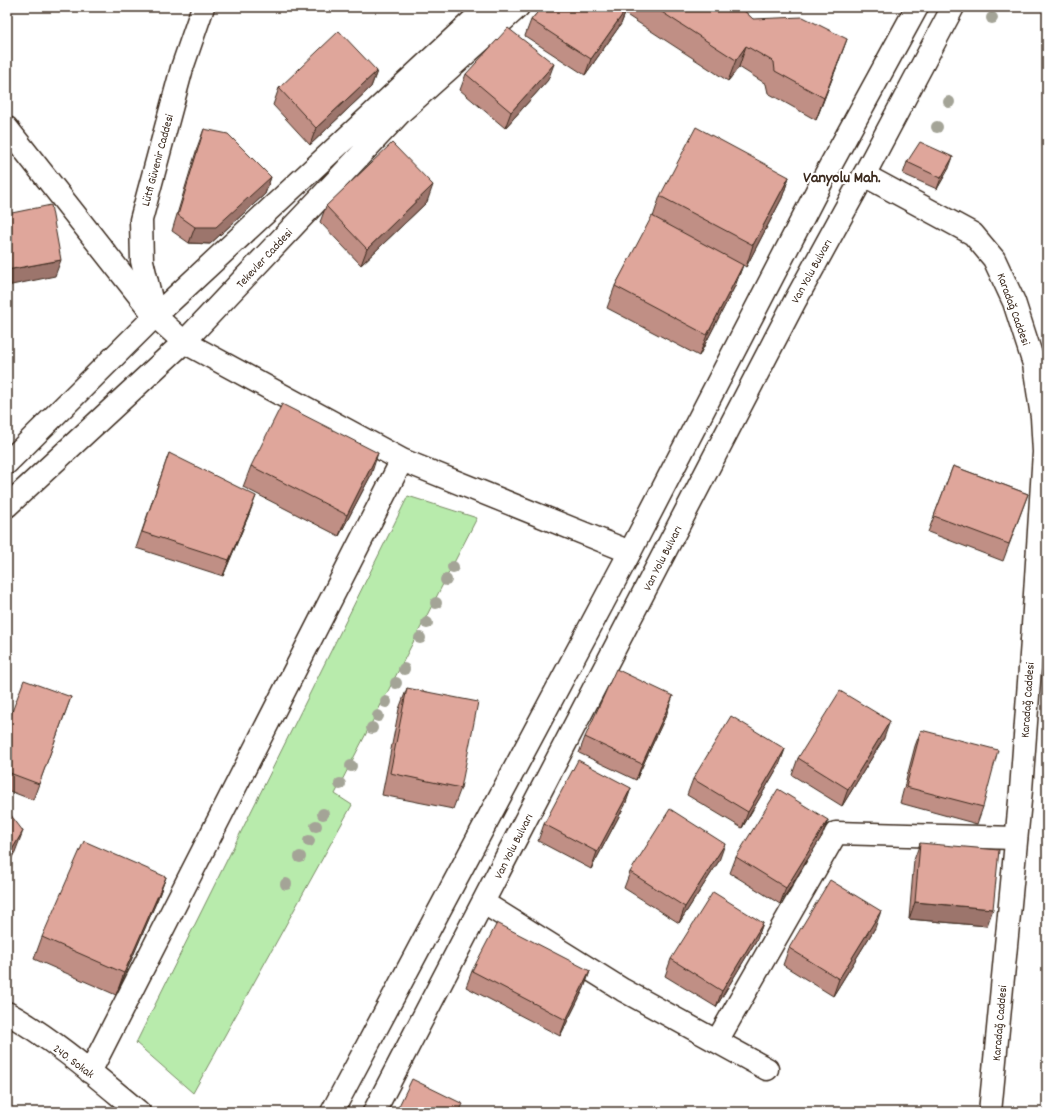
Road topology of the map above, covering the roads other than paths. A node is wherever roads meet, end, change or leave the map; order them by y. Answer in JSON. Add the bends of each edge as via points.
{"nodes":[{"id":1,"x":203,"y":7,"type":"edge"},
{"id":2,"x":487,"y":7,"type":"edge"},
{"id":3,"x":518,"y":7,"type":"edge"},
{"id":4,"x":917,"y":7,"type":"edge"},
{"id":5,"x":954,"y":7,"type":"edge"},
{"id":6,"x":7,"y":128,"type":"edge"},
{"id":7,"x":864,"y":175,"type":"junction"},
{"id":8,"x":155,"y":316,"type":"junction"},
{"id":9,"x":184,"y":342,"type":"junction"},
{"id":10,"x":402,"y":460,"type":"junction"},
{"id":11,"x":7,"y":463,"type":"edge"},
{"id":12,"x":7,"y":506,"type":"edge"},
{"id":13,"x":630,"y":552,"type":"junction"},
{"id":14,"x":1039,"y":644,"type":"edge"},
{"id":15,"x":1016,"y":838,"type":"junction"},
{"id":16,"x":484,"y":903,"type":"junction"},
{"id":17,"x":7,"y":1013,"type":"edge"},
{"id":18,"x":717,"y":1041,"type":"junction"},
{"id":19,"x":767,"y":1069,"type":"dead end"},
{"id":20,"x":90,"y":1072,"type":"junction"},
{"id":21,"x":139,"y":1112,"type":"edge"},
{"id":22,"x":332,"y":1112,"type":"edge"},
{"id":23,"x":374,"y":1112,"type":"edge"},
{"id":24,"x":990,"y":1112,"type":"edge"}],
"edges":[{"from":1,"to":8,"type":"street","name":"Lütfi Güvenir Caddesi","via":[[182,68],[141,220],[142,261]]},
{"from":2,"to":8,"type":"street"},
{"from":3,"to":9,"type":"street","name":"Tekevler Caddesi","via":[[402,111]]},
{"from":4,"to":13,"type":"street","via":[[822,181]]},
{"from":5,"to":7,"type":"street","name":"Van Yolu Bulvarı"},
{"from":6,"to":8,"type":"street"},
{"from":7,"to":14,"type":"street","name":"Karadağ Caddesi","via":[[973,234],[994,259],[1014,302],[1034,364],[1042,417],[1044,452]]},
{"from":7,"to":16,"type":"street","name":"Van Yolu Bulvarı","via":[[795,301]]},
{"from":8,"to":9,"type":"street"},
{"from":8,"to":11,"type":"street"},
{"from":9,"to":10,"type":"street"},
{"from":9,"to":12,"type":"street","name":"Tekevler Caddesi"},
{"from":10,"to":13,"type":"street"},
{"from":10,"to":20,"type":"street"},
{"from":13,"to":22,"type":"street"},
{"from":14,"to":15,"type":"street","name":"Karadağ Caddesi"},
{"from":15,"to":18,"type":"street","via":[[836,833]]},
{"from":15,"to":24,"type":"street","name":"Karadağ Caddesi"},
{"from":16,"to":18,"type":"street","via":[[624,990]]},
{"from":16,"to":23,"type":"street","name":"Van Yolu Bulvarı"},
{"from":17,"to":20,"type":"street","name":"240. Sokak"},
{"from":18,"to":19,"type":"street"},
{"from":20,"to":21,"type":"street","name":"240. Sokak"}]}
